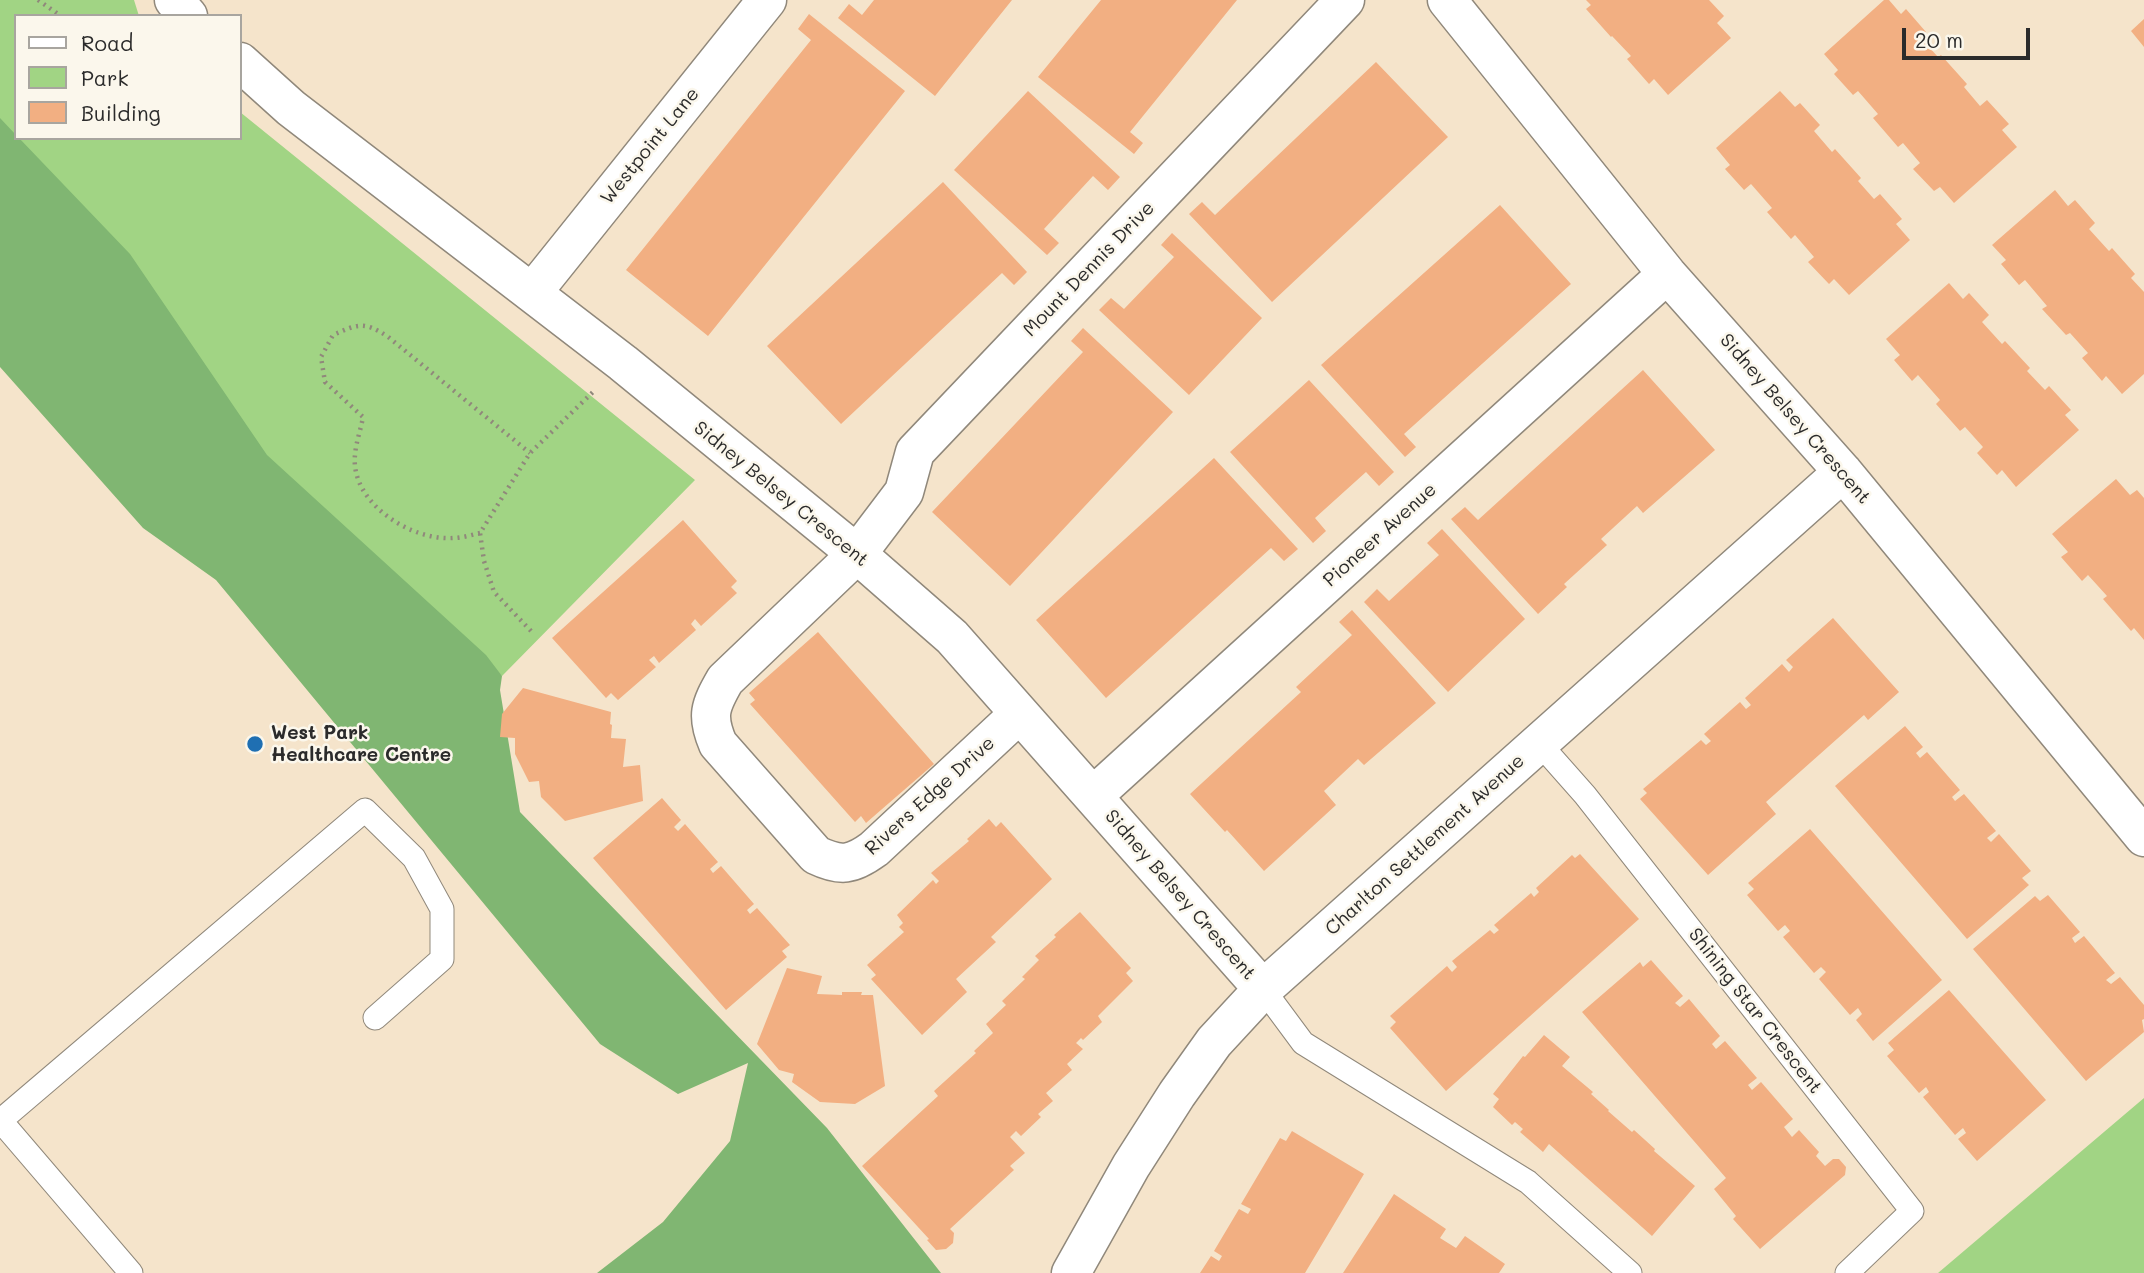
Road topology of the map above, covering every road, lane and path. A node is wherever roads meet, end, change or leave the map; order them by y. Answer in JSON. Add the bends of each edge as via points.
{"nodes":[{"id":1,"x":38,"y":0,"type":"edge"},
{"id":2,"x":174,"y":0,"type":"edge"},
{"id":3,"x":768,"y":0,"type":"edge"},
{"id":4,"x":1345,"y":0,"type":"edge"},
{"id":5,"x":1447,"y":0,"type":"edge"},
{"id":6,"x":58,"y":14,"type":"edge"},
{"id":7,"x":186,"y":14,"type":"edge"},
{"id":8,"x":242,"y":64,"type":"edge"},
{"id":9,"x":1667,"y":274,"type":"junction"},
{"id":10,"x":532,"y":293,"type":"junction"},
{"id":11,"x":623,"y":363,"type":"junction"},
{"id":12,"x":530,"y":453,"type":"junction"},
{"id":13,"x":1843,"y":472,"type":"junction"},
{"id":14,"x":480,"y":533,"type":"junction"},
{"id":15,"x":857,"y":554,"type":"junction"},
{"id":16,"x":531,"y":631,"type":"dead end"},
{"id":17,"x":1019,"y":715,"type":"junction"},
{"id":18,"x":1539,"y":743,"type":"junction"},
{"id":19,"x":1093,"y":796,"type":"junction"},
{"id":20,"x":2144,"y":837,"type":"edge"},
{"id":21,"x":1263,"y":989,"type":"junction"},
{"id":22,"x":375,"y":1018,"type":"dead end"},
{"id":23,"x":0,"y":1121,"type":"edge"},
{"id":24,"x":131,"y":1273,"type":"edge"},
{"id":25,"x":1071,"y":1273,"type":"edge"},
{"id":26,"x":1630,"y":1273,"type":"edge"},
{"id":27,"x":1847,"y":1273,"type":"edge"}],
"edges":[{"from":1,"to":6,"type":"path"},
{"from":2,"to":7,"type":"street"},
{"from":3,"to":10,"type":"street","name":"Westpoint Lane"},
{"from":4,"to":15,"type":"street","name":"Mount Dennis Drive","via":[[915,452],[904,492]]},
{"from":5,"to":9,"type":"street","name":"Sidney Belsey Crescent"},
{"from":8,"to":10,"type":"street","name":"Sidney Belsey Crescent","via":[[291,108]]},
{"from":9,"to":13,"type":"street","name":"Sidney Belsey Crescent"},
{"from":9,"to":19,"type":"street","name":"Pioneer Avenue"},
{"from":10,"to":11,"type":"street","name":"Sidney Belsey Crescent"},
{"from":11,"to":12,"type":"path"},
{"from":11,"to":15,"type":"street","name":"Sidney Belsey Crescent"},
{"from":12,"to":14,"type":"path"},
{"from":12,"to":14,"type":"path","via":[[372,326],[356,325],[333,335],[321,357],[325,382],[363,417],[354,456],[370,502],[399,525],[424,534],[451,538]]},
{"from":13,"to":18,"type":"street","name":"Charlton Settlement Avenue"},
{"from":13,"to":20,"type":"street","name":"Sidney Belsey Crescent"},
{"from":14,"to":16,"type":"path","via":[[494,592]]},
{"from":15,"to":17,"type":"street","name":"Sidney Belsey Crescent","via":[[952,636]]},
{"from":15,"to":17,"type":"street","name":"Rivers Edge Drive","via":[[725,680],[712,702],[711,727],[718,744],[816,855],[833,863],[862,858]]},
{"from":17,"to":19,"type":"street","name":"Sidney Belsey Crescent"},
{"from":18,"to":21,"type":"street","name":"Charlton Settlement Avenue"},
{"from":18,"to":27,"type":"lane","name":"Shining Star Crescent","via":[[1585,795],[1912,1211]]},
{"from":19,"to":21,"type":"street","name":"Sidney Belsey Crescent"},
{"from":21,"to":25,"type":"street","name":"Charlton Settlement Avenue","via":[[1214,1042],[1177,1094]]},
{"from":21,"to":26,"type":"lane","via":[[1303,1043],[1528,1182]]},
{"from":22,"to":23,"type":"lane","via":[[442,959],[442,909],[414,858],[365,810]]},
{"from":23,"to":24,"type":"lane"}]}
